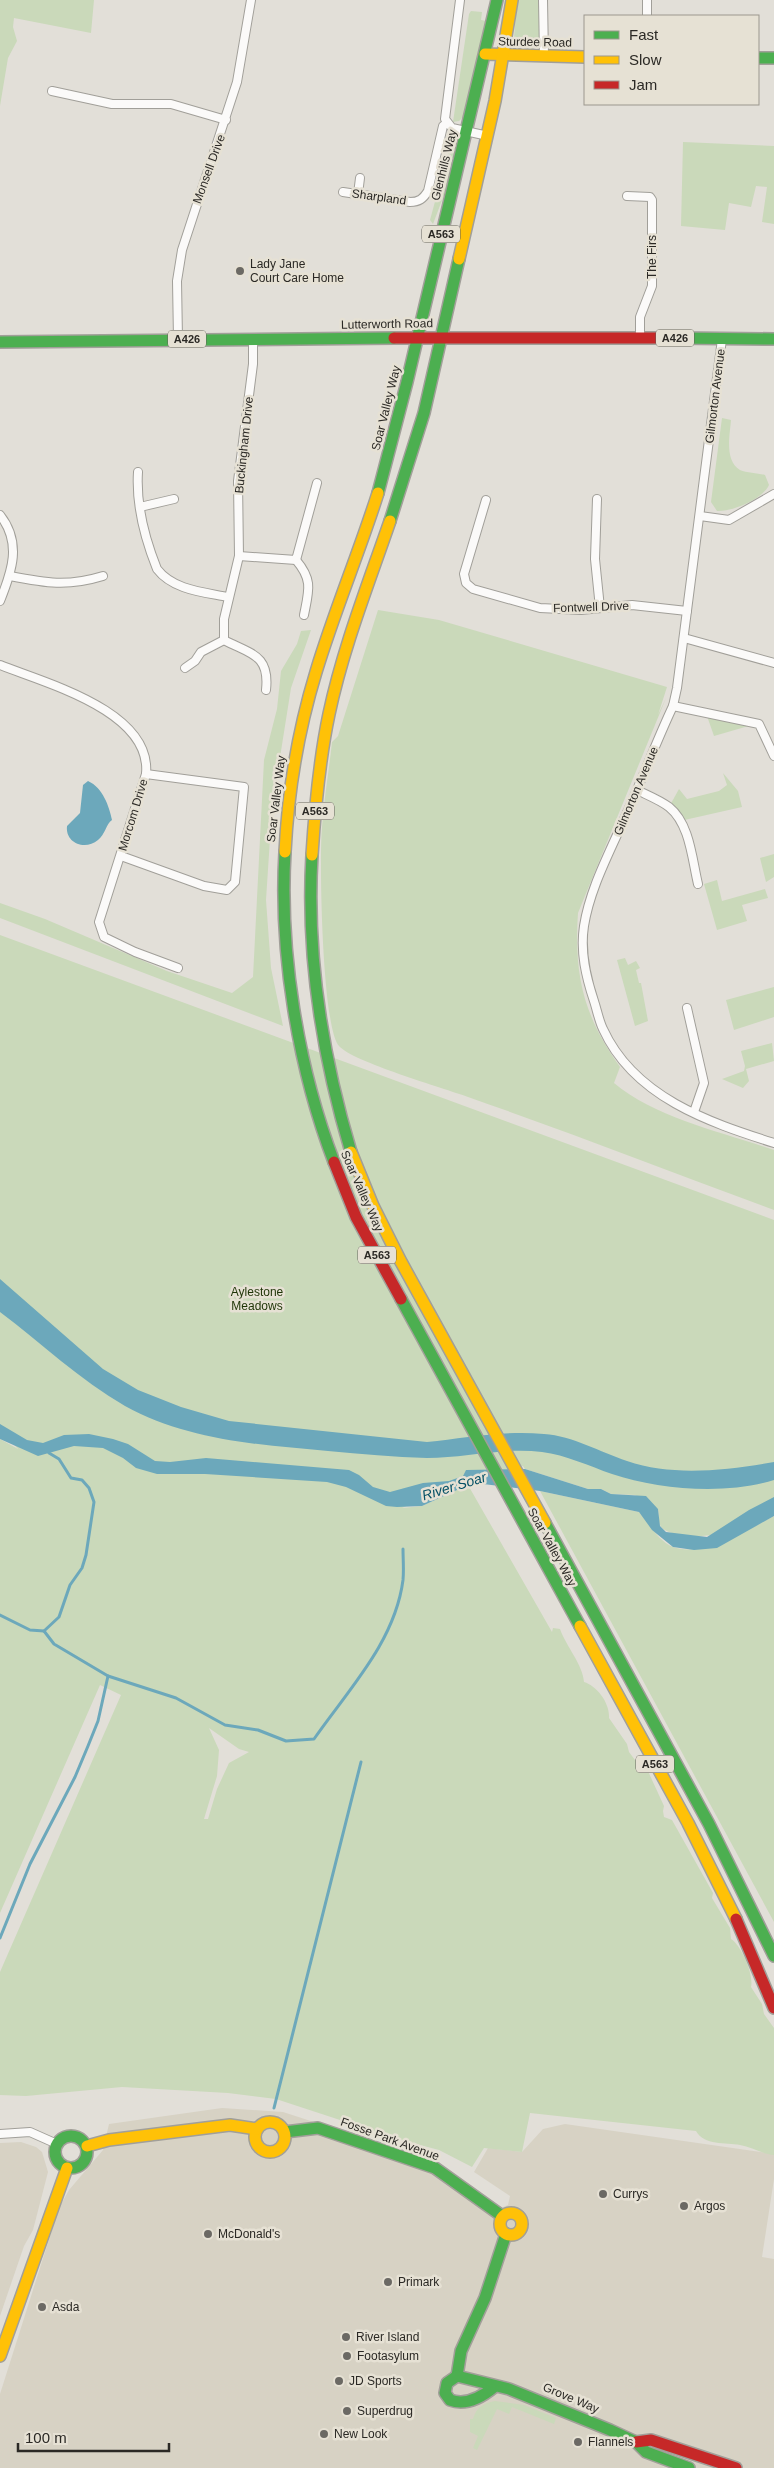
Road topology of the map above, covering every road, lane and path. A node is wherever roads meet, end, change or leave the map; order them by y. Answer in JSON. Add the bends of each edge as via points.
{"nodes":[{"id":1,"x":252,"y":0,"type":"edge"},
{"id":2,"x":460,"y":0,"type":"edge"},
{"id":3,"x":496,"y":0,"type":"edge"},
{"id":4,"x":512,"y":0,"type":"edge"},
{"id":5,"x":543,"y":0,"type":"edge"},
{"id":6,"x":647,"y":0,"type":"edge"},
{"id":7,"x":647,"y":15,"type":"edge"},
{"id":8,"x":484,"y":54,"type":"junction"},
{"id":9,"x":504,"y":55,"type":"junction"},
{"id":10,"x":544,"y":56,"type":"junction"},
{"id":11,"x":584,"y":57,"type":"edge"},
{"id":12,"x":759,"y":58,"type":"edge"},
{"id":13,"x":774,"y":58,"type":"edge"},
{"id":14,"x":52,"y":91,"type":"dead end"},
{"id":15,"x":226,"y":120,"type":"junction"},
{"id":16,"x":447,"y":123,"type":"junction"},
{"id":17,"x":466,"y":132,"type":"junction"},
{"id":18,"x":488,"y":136,"type":"junction"},
{"id":19,"x":360,"y":178,"type":"dead end"},
{"id":20,"x":343,"y":192,"type":"dead end"},
{"id":21,"x":358,"y":194,"type":"junction"},
{"id":22,"x":627,"y":196,"type":"dead end"},
{"id":23,"x":417,"y":337,"type":"junction"},
{"id":24,"x":442,"y":337,"type":"junction"},
{"id":25,"x":640,"y":338,"type":"junction"},
{"id":26,"x":178,"y":339,"type":"junction"},
{"id":27,"x":254,"y":339,"type":"junction"},
{"id":28,"x":722,"y":339,"type":"junction"},
{"id":29,"x":774,"y":340,"type":"edge"},
{"id":30,"x":0,"y":342,"type":"edge"},
{"id":31,"x":138,"y":472,"type":"dead end"},
{"id":32,"x":316,"y":483,"type":"dead end"},
{"id":33,"x":774,"y":494,"type":"edge"},
{"id":34,"x":174,"y":499,"type":"dead end"},
{"id":35,"x":597,"y":499,"type":"dead end"},
{"id":36,"x":486,"y":500,"type":"dead end"},
{"id":37,"x":140,"y":508,"type":"junction"},
{"id":38,"x":0,"y":515,"type":"edge"},
{"id":39,"x":700,"y":516,"type":"junction"},
{"id":40,"x":239,"y":556,"type":"junction"},
{"id":41,"x":296,"y":560,"type":"junction"},
{"id":42,"x":10,"y":576,"type":"junction"},
{"id":43,"x":103,"y":576,"type":"dead end"},
{"id":44,"x":228,"y":597,"type":"junction"},
{"id":45,"x":0,"y":601,"type":"edge"},
{"id":46,"x":600,"y":608,"type":"junction"},
{"id":47,"x":687,"y":611,"type":"junction"},
{"id":48,"x":304,"y":615,"type":"dead end"},
{"id":49,"x":684,"y":638,"type":"junction"},
{"id":50,"x":224,"y":640,"type":"junction"},
{"id":51,"x":774,"y":664,"type":"edge"},
{"id":52,"x":0,"y":665,"type":"edge"},
{"id":53,"x":184,"y":668,"type":"dead end"},
{"id":54,"x":266,"y":690,"type":"dead end"},
{"id":55,"x":673,"y":706,"type":"junction"},
{"id":56,"x":774,"y":756,"type":"edge"},
{"id":57,"x":146,"y":774,"type":"junction"},
{"id":58,"x":637,"y":790,"type":"junction"},
{"id":59,"x":121,"y":856,"type":"junction"},
{"id":60,"x":698,"y":884,"type":"dead end"},
{"id":61,"x":178,"y":968,"type":"dead end"},
{"id":62,"x":687,"y":1008,"type":"dead end"},
{"id":63,"x":694,"y":1112,"type":"junction"},
{"id":64,"x":774,"y":1142,"type":"edge"},
{"id":65,"x":774,"y":1956,"type":"edge"},
{"id":66,"x":774,"y":2008,"type":"edge"},
{"id":67,"x":257,"y":2129,"type":"junction"},
{"id":68,"x":285,"y":2132,"type":"junction"},
{"id":69,"x":0,"y":2134,"type":"edge"},
{"id":70,"x":57,"y":2144,"type":"junction"},
{"id":71,"x":87,"y":2146,"type":"junction"},
{"id":72,"x":67,"y":2168,"type":"junction"},
{"id":73,"x":502,"y":2216,"type":"junction"},
{"id":74,"x":506,"y":2234,"type":"junction"},
{"id":75,"x":0,"y":2356,"type":"edge"},
{"id":76,"x":458,"y":2376,"type":"junction"},
{"id":77,"x":494,"y":2388,"type":"junction"},
{"id":78,"x":636,"y":2442,"type":"junction"},
{"id":79,"x":689,"y":2468,"type":"edge"},
{"id":80,"x":736,"y":2468,"type":"edge"}],
"edges":[{"from":1,"to":15,"type":"street","name":"Monsell Drive","via":[[237,82]]},
{"from":2,"to":16,"type":"street","name":"Sharpland","via":[[445,115]]},
{"from":3,"to":8,"type":"main road","name":"Glenhills Way","number":"A563"},
{"from":4,"to":9,"type":"main road","number":"A563"},
{"from":5,"to":10,"type":"street"},
{"from":6,"to":7,"type":"street"},
{"from":8,"to":9,"type":"main road","name":"Sturdee Road"},
{"from":8,"to":17,"type":"main road","name":"Glenhills Way","number":"A563"},
{"from":9,"to":10,"type":"main road","name":"Sturdee Road"},
{"from":9,"to":18,"type":"main road","number":"A563"},
{"from":10,"to":11,"type":"main road","name":"Sturdee Road"},
{"from":12,"to":13,"type":"main road"},
{"from":14,"to":15,"type":"street","via":[[112,104],[171,104]]},
{"from":15,"to":26,"type":"street","name":"Monsell Drive","via":[[182,250],[177,281]]},
{"from":16,"to":17,"type":"street"},
{"from":16,"to":21,"type":"street","name":"Sharpland","via":[[442,126],[424,198],[410,202]]},
{"from":17,"to":18,"type":"street"},
{"from":17,"to":23,"type":"main road","name":"Glenhills Way","number":"A563"},
{"from":18,"to":24,"type":"main road","number":"A563"},
{"from":19,"to":21,"type":"street"},
{"from":20,"to":21,"type":"street","name":"Sharpland"},
{"from":22,"to":25,"type":"street","name":"The Firs","via":[[650,196],[652,200],[652,286],[640,317]]},
{"from":23,"to":24,"type":"main road","name":"Lutterworth Road","number":"A426"},
{"from":23,"to":27,"type":"main road","name":"Lutterworth Road","number":"A426"},
{"from":23,"to":66,"type":"main road","name":"Soar Valley Way","number":"A563","via":[[381,482],[317,667],[293,765],[284,854],[288,943],[296,1016],[308,1075],[328,1148],[356,1217],[692,1831],[746,1939]]},
{"from":24,"to":25,"type":"main road","name":"Lutterworth Road","number":"A426"},
{"from":24,"to":65,"type":"main road","name":"Soar Valley Way","number":"A563","via":[[415,446],[348,640],[326,726],[315,813],[310,895],[314,984],[330,1076],[348,1141],[372,1204],[412,1284],[727,1856]]},
{"from":25,"to":28,"type":"main road","name":"Lutterworth Road","number":"A426"},
{"from":26,"to":27,"type":"main road","name":"Lutterworth Road","number":"A426"},
{"from":26,"to":30,"type":"main road","name":"Lutterworth Road","number":"A426"},
{"from":27,"to":40,"type":"street","name":"Buckingham Drive","via":[[238,481]]},
{"from":28,"to":29,"type":"main road","name":"Lutterworth Road","number":"A426"},
{"from":28,"to":39,"type":"street","name":"Gilmorton Avenue"},
{"from":31,"to":37,"type":"street"},
{"from":32,"to":41,"type":"street"},
{"from":33,"to":39,"type":"street","via":[[729,520]]},
{"from":34,"to":37,"type":"street"},
{"from":35,"to":46,"type":"street","via":[[595,559]]},
{"from":36,"to":46,"type":"street","name":"Fontwell Drive","via":[[464,574],[466,584],[479,592],[540,608]]},
{"from":37,"to":44,"type":"street","via":[[153,559],[162,576],[188,589]]},
{"from":38,"to":42,"type":"street","via":[[13,541]]},
{"from":39,"to":47,"type":"street","name":"Gilmorton Avenue"},
{"from":40,"to":41,"type":"street"},
{"from":40,"to":44,"type":"street","name":"Buckingham Drive"},
{"from":41,"to":48,"type":"street","via":[[308,577]]},
{"from":42,"to":43,"type":"street","via":[[62,585]]},
{"from":42,"to":45,"type":"street"},
{"from":44,"to":50,"type":"street","name":"Buckingham Drive"},
{"from":46,"to":47,"type":"street","name":"Fontwell Drive","via":[[632,606]]},
{"from":47,"to":49,"type":"street","name":"Gilmorton Avenue"},
{"from":49,"to":51,"type":"street"},
{"from":49,"to":55,"type":"street","name":"Gilmorton Avenue"},
{"from":50,"to":53,"type":"street","via":[[201,652]]},
{"from":50,"to":54,"type":"street","via":[[257,656],[268,677]]},
{"from":52,"to":57,"type":"street","name":"Morcom Drive","via":[[45,680],[99,706],[142,745]]},
{"from":55,"to":56,"type":"street","via":[[758,724]]},
{"from":55,"to":58,"type":"street","name":"Gilmorton Avenue"},
{"from":57,"to":59,"type":"street","name":"Morcom Drive"},
{"from":57,"to":59,"type":"street","via":[[244,787],[236,882],[227,890],[204,886]]},
{"from":58,"to":60,"type":"street","via":[[669,807],[680,822],[685,830]]},
{"from":58,"to":63,"type":"street","name":"Gilmorton Avenue","via":[[590,904],[583,936],[586,976],[602,1029],[629,1069],[659,1095]]},
{"from":59,"to":61,"type":"street","name":"Morcom Drive","via":[[99,922],[104,937]]},
{"from":62,"to":63,"type":"street","via":[[704,1083]]},
{"from":63,"to":64,"type":"street","name":"Gilmorton Avenue","via":[[742,1133]]},
{"from":67,"to":68,"type":"main road","via":[[270,2121],[279,2124]]},
{"from":67,"to":68,"type":"main road","via":[[256,2143],[267,2152],[283,2146]]},
{"from":67,"to":71,"type":"main road","via":[[230,2124],[109,2140]]},
{"from":68,"to":73,"type":"main road","name":"Fosse Park Avenue","via":[[318,2128],[436,2168]]},
{"from":69,"to":70,"type":"street","via":[[30,2132]]},
{"from":70,"to":71,"type":"main road","via":[[70,2135],[80,2138]]},
{"from":70,"to":72,"type":"main road","via":[[56,2158]]},
{"from":71,"to":72,"type":"main road","via":[[85,2161],[77,2167]]},
{"from":72,"to":75,"type":"main road"},
{"from":73,"to":74,"type":"main road","via":[[500,2226]]},
{"from":73,"to":74,"type":"main road","via":[[514,2212],[522,2222],[522,2229],[517,2234]]},
{"from":74,"to":76,"type":"main road","via":[[486,2298],[461,2350]]},
{"from":76,"to":77,"type":"main road","name":"Grove Way"},
{"from":76,"to":77,"type":"main road","via":[[449,2380],[445,2388],[447,2397],[454,2403],[487,2394]]},
{"from":77,"to":78,"type":"main road","name":"Grove Way","via":[[509,2389],[536,2398]]},
{"from":78,"to":79,"type":"main road","name":"Grove Way","via":[[646,2452]]},
{"from":78,"to":80,"type":"main road","name":"Grove Way","via":[[651,2440]]}]}
